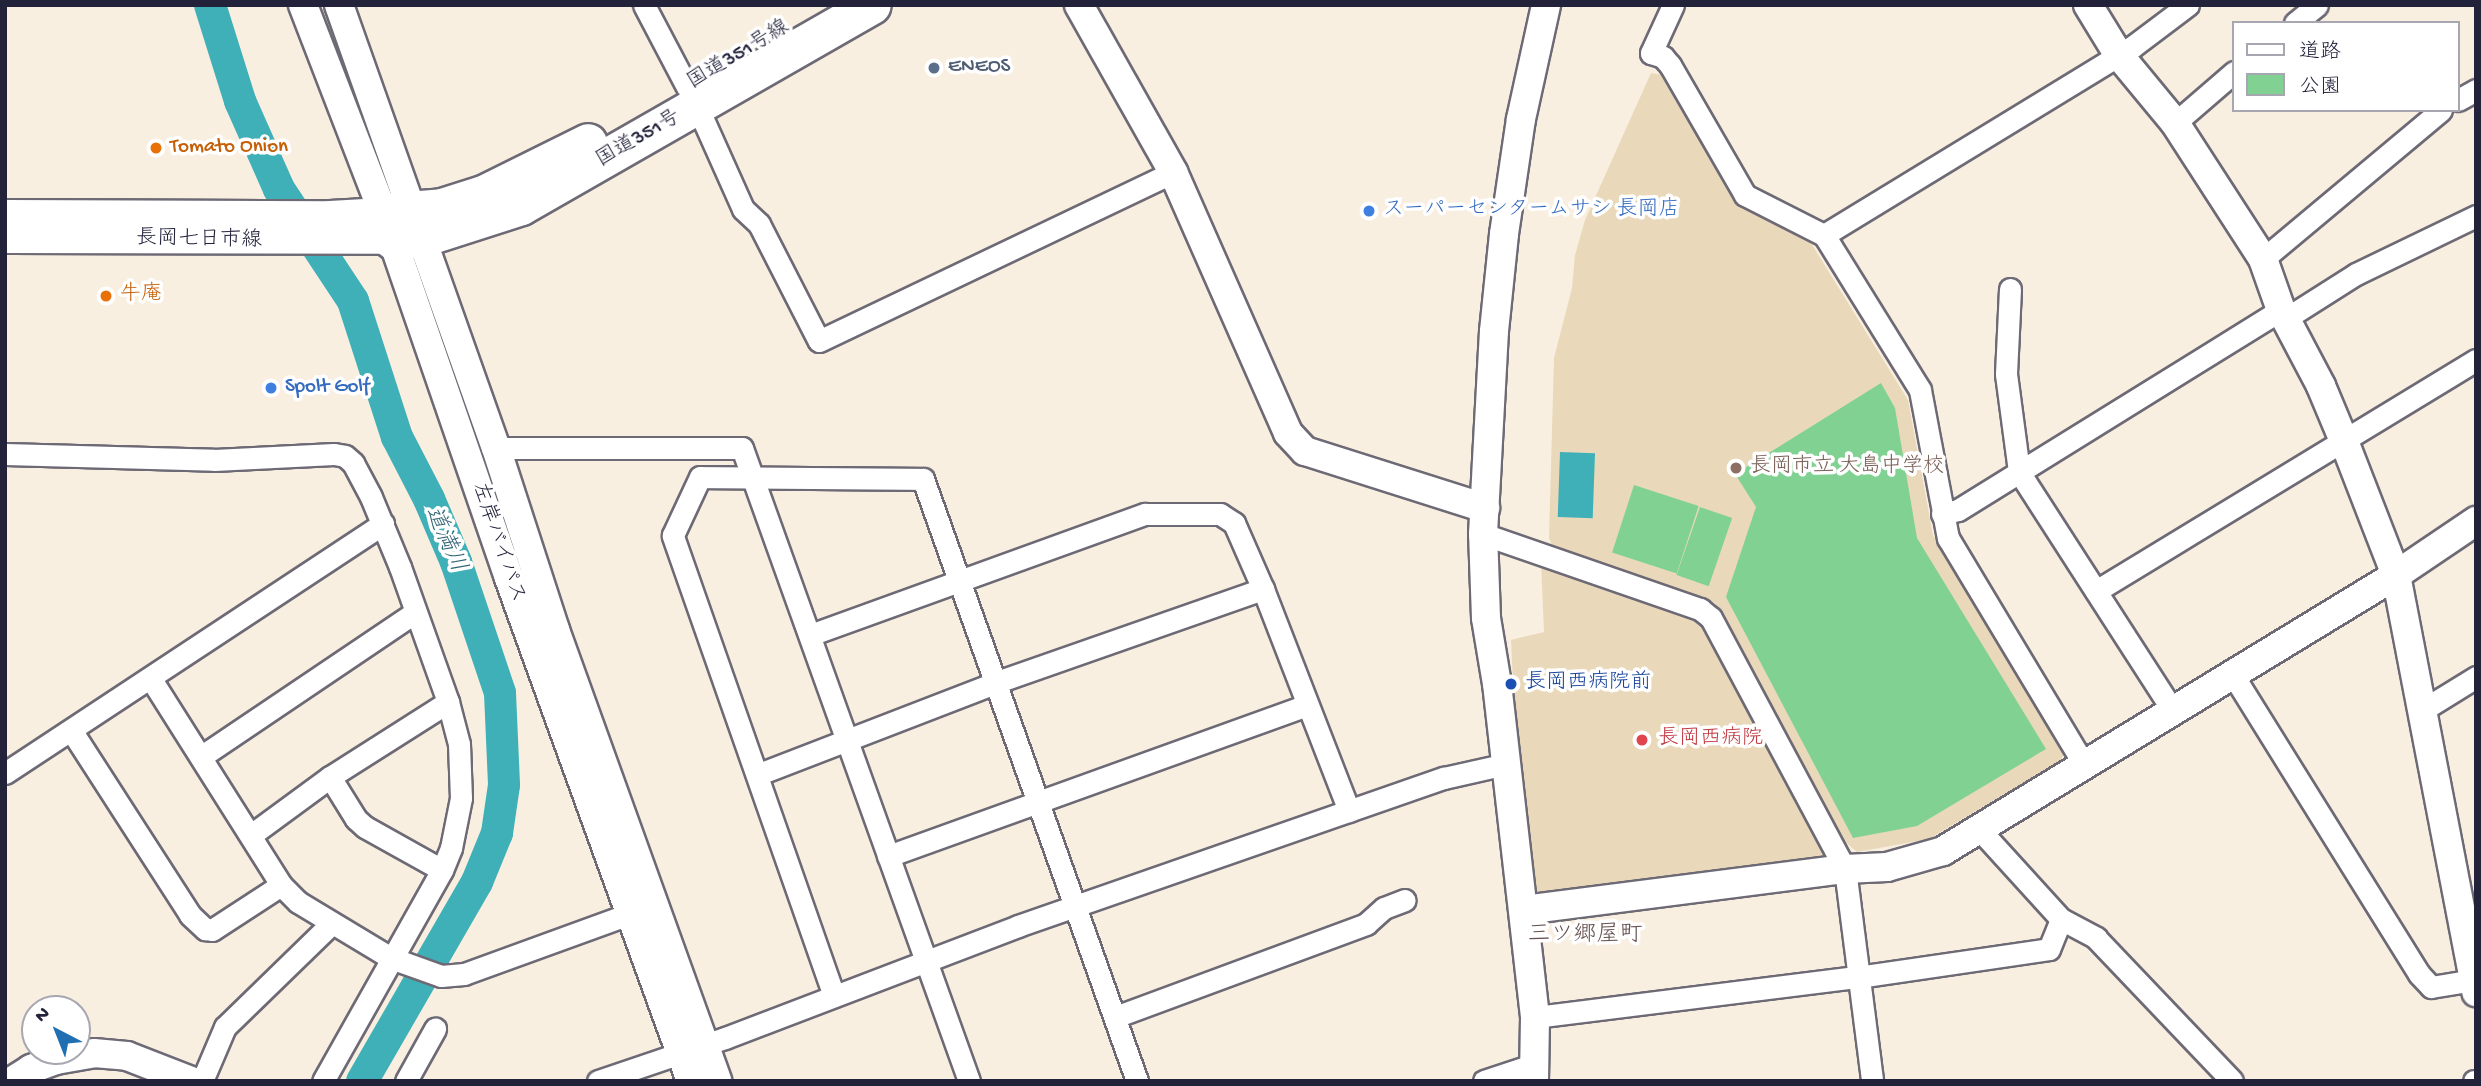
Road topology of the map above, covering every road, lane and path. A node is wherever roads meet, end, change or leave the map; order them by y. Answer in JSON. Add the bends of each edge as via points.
{"nodes":[{"id":1,"x":303,"y":5,"type":"edge"},
{"id":2,"x":339,"y":5,"type":"edge"},
{"id":3,"x":644,"y":5,"type":"edge"},
{"id":4,"x":824,"y":5,"type":"edge"},
{"id":5,"x":872,"y":5,"type":"edge"},
{"id":6,"x":1079,"y":5,"type":"edge"},
{"id":7,"x":1546,"y":5,"type":"edge"},
{"id":8,"x":1673,"y":5,"type":"edge"},
{"id":9,"x":2088,"y":5,"type":"edge"},
{"id":10,"x":2188,"y":5,"type":"edge"},
{"id":11,"x":2316,"y":5,"type":"edge"},
{"id":12,"x":2297,"y":21,"type":"edge"},
{"id":13,"x":2118,"y":54,"type":"junction"},
{"id":14,"x":2232,"y":74,"type":"edge"},
{"id":15,"x":2476,"y":90,"type":"edge"},
{"id":16,"x":692,"y":97,"type":"junction"},
{"id":17,"x":2460,"y":99,"type":"edge"},
{"id":18,"x":2439,"y":112,"type":"edge"},
{"id":19,"x":2175,"y":123,"type":"junction"},
{"id":20,"x":1173,"y":172,"type":"junction"},
{"id":21,"x":5,"y":214,"type":"edge"},
{"id":22,"x":2476,"y":216,"type":"edge"},
{"id":23,"x":402,"y":225,"type":"junction"},
{"id":24,"x":1824,"y":235,"type":"junction"},
{"id":25,"x":5,"y":239,"type":"edge"},
{"id":26,"x":2263,"y":259,"type":"junction"},
{"id":27,"x":2010,"y":289,"type":"dead end"},
{"id":28,"x":2283,"y":314,"type":"junction"},
{"id":29,"x":2476,"y":360,"type":"edge"},
{"id":30,"x":2344,"y":441,"type":"junction"},
{"id":31,"x":506,"y":448,"type":"dead end"},
{"id":32,"x":5,"y":454,"type":"edge"},
{"id":33,"x":2019,"y":472,"type":"junction"},
{"id":34,"x":754,"y":479,"type":"junction"},
{"id":35,"x":1942,"y":514,"type":"junction"},
{"id":36,"x":1484,"y":521,"type":"junction"},
{"id":37,"x":2476,"y":521,"type":"edge"},
{"id":38,"x":383,"y":524,"type":"junction"},
{"id":39,"x":2396,"y":575,"type":"junction"},
{"id":40,"x":960,"y":582,"type":"junction"},
{"id":41,"x":1263,"y":589,"type":"junction"},
{"id":42,"x":2096,"y":591,"type":"junction"},
{"id":43,"x":414,"y":613,"type":"junction"},
{"id":44,"x":810,"y":635,"type":"junction"},
{"id":45,"x":2232,"y":675,"type":"junction"},
{"id":46,"x":2476,"y":677,"type":"edge"},
{"id":47,"x":150,"y":679,"type":"junction"},
{"id":48,"x":997,"y":682,"type":"junction"},
{"id":49,"x":448,"y":702,"type":"junction"},
{"id":50,"x":1307,"y":705,"type":"junction"},
{"id":51,"x":2173,"y":710,"type":"junction"},
{"id":52,"x":2421,"y":711,"type":"junction"},
{"id":53,"x":71,"y":730,"type":"junction"},
{"id":54,"x":845,"y":739,"type":"junction"},
{"id":55,"x":202,"y":756,"type":"junction"},
{"id":56,"x":1506,"y":764,"type":"junction"},
{"id":57,"x":2084,"y":764,"type":"junction"},
{"id":58,"x":5,"y":773,"type":"edge"},
{"id":59,"x":759,"y":774,"type":"junction"},
{"id":60,"x":330,"y":777,"type":"junction"},
{"id":61,"x":1040,"y":802,"type":"junction"},
{"id":62,"x":1349,"y":811,"type":"junction"},
{"id":63,"x":1979,"y":829,"type":"junction"},
{"id":64,"x":251,"y":835,"type":"junction"},
{"id":65,"x":888,"y":856,"type":"junction"},
{"id":66,"x":1845,"y":869,"type":"junction"},
{"id":67,"x":442,"y":870,"type":"junction"},
{"id":68,"x":281,"y":885,"type":"junction"},
{"id":69,"x":2467,"y":897,"type":"edge"},
{"id":70,"x":1405,"y":900,"type":"dead end"},
{"id":71,"x":1075,"y":907,"type":"junction"},
{"id":72,"x":1524,"y":910,"type":"junction"},
{"id":73,"x":629,"y":914,"type":"junction"},
{"id":74,"x":2061,"y":919,"type":"junction"},
{"id":75,"x":332,"y":923,"type":"junction"},
{"id":76,"x":396,"y":960,"type":"junction"},
{"id":77,"x":926,"y":962,"type":"junction"},
{"id":78,"x":1858,"y":977,"type":"junction"},
{"id":79,"x":2475,"y":986,"type":"edge"},
{"id":80,"x":834,"y":996,"type":"junction"},
{"id":81,"x":1115,"y":1017,"type":"junction"},
{"id":82,"x":1535,"y":1017,"type":"junction"},
{"id":83,"x":435,"y":1029,"type":"dead end"},
{"id":84,"x":692,"y":1048,"type":"junction"},
{"id":85,"x":1533,"y":1073,"type":"edge"},
{"id":86,"x":8,"y":1079,"type":"edge"},
{"id":87,"x":191,"y":1081,"type":"edge"},
{"id":88,"x":202,"y":1081,"type":"edge"},
{"id":89,"x":323,"y":1081,"type":"edge"},
{"id":90,"x":407,"y":1081,"type":"edge"},
{"id":91,"x":598,"y":1081,"type":"edge"},
{"id":92,"x":691,"y":1081,"type":"edge"},
{"id":93,"x":718,"y":1081,"type":"edge"},
{"id":94,"x":969,"y":1081,"type":"edge"},
{"id":95,"x":1137,"y":1081,"type":"edge"},
{"id":96,"x":1484,"y":1081,"type":"edge"},
{"id":97,"x":1872,"y":1081,"type":"edge"},
{"id":98,"x":2232,"y":1081,"type":"edge"}],
"edges":[{"from":1,"to":23,"type":"street","name":"左岸バイパス"},
{"from":2,"to":23,"type":"street","name":"左岸バイパス"},
{"from":3,"to":16,"type":"street"},
{"from":4,"to":16,"type":"highway","name":"国道351号線"},
{"from":5,"to":16,"type":"highway","name":"国道351号"},
{"from":6,"to":20,"type":"street"},
{"from":7,"to":36,"type":"street","via":[[1521,119],[1504,234]]},
{"from":8,"to":24,"type":"street","via":[[1651,53],[1670,65],[1745,195]]},
{"from":9,"to":13,"type":"street"},
{"from":10,"to":13,"type":"street"},
{"from":11,"to":12,"type":"street"},
{"from":13,"to":19,"type":"street"},
{"from":13,"to":24,"type":"street"},
{"from":14,"to":19,"type":"street"},
{"from":15,"to":17,"type":"street"},
{"from":16,"to":20,"type":"street","via":[[743,209],[760,224],[819,341]]},
{"from":16,"to":23,"type":"highway","name":"国道351号","via":[[521,206]]},
{"from":18,"to":26,"type":"street"},
{"from":19,"to":26,"type":"street"},
{"from":20,"to":36,"type":"street","via":[[1288,433],[1305,451]]},
{"from":21,"to":23,"type":"street","name":"長岡七日市線","via":[[330,215]]},
{"from":22,"to":28,"type":"street"},
{"from":23,"to":25,"type":"street","name":"長岡七日市線","via":[[346,242]]},
{"from":23,"to":73,"type":"street","name":"左岸バイパス"},
{"from":23,"to":84,"type":"street","name":"左岸バイパス","via":[[496,448]]},
{"from":24,"to":35,"type":"street","via":[[1920,390]]},
{"from":26,"to":28,"type":"street"},
{"from":27,"to":33,"type":"street","via":[[2006,374]]},
{"from":28,"to":30,"type":"street"},
{"from":28,"to":33,"type":"street"},
{"from":29,"to":30,"type":"street"},
{"from":30,"to":39,"type":"street"},
{"from":30,"to":42,"type":"street"},
{"from":31,"to":34,"type":"street","via":[[742,448]]},
{"from":32,"to":38,"type":"street","via":[[214,460],[345,456],[353,463]]},
{"from":33,"to":35,"type":"street","via":[[1958,510]]},
{"from":33,"to":42,"type":"street"},
{"from":34,"to":40,"type":"street","via":[[923,479]]},
{"from":34,"to":44,"type":"street"},
{"from":34,"to":59,"type":"street","via":[[700,477],[673,535]]},
{"from":35,"to":57,"type":"street","via":[[1948,538]]},
{"from":36,"to":56,"type":"street","via":[[1486,618]]},
{"from":36,"to":66,"type":"street","via":[[1711,618]]},
{"from":37,"to":39,"type":"street"},
{"from":38,"to":43,"type":"street"},
{"from":38,"to":47,"type":"street"},
{"from":39,"to":45,"type":"street"},
{"from":39,"to":52,"type":"street"},
{"from":40,"to":41,"type":"street","via":[[1145,514],[1220,514],[1234,523]]},
{"from":40,"to":44,"type":"street"},
{"from":40,"to":48,"type":"street"},
{"from":41,"to":48,"type":"street"},
{"from":41,"to":50,"type":"street"},
{"from":42,"to":51,"type":"street"},
{"from":43,"to":49,"type":"street"},
{"from":43,"to":55,"type":"street"},
{"from":44,"to":54,"type":"street"},
{"from":45,"to":51,"type":"street"},
{"from":45,"to":79,"type":"street","via":[[2420,975],[2431,987]]},
{"from":46,"to":52,"type":"street"},
{"from":47,"to":53,"type":"street"},
{"from":47,"to":55,"type":"street"},
{"from":48,"to":54,"type":"street"},
{"from":48,"to":61,"type":"street"},
{"from":49,"to":60,"type":"street"},
{"from":49,"to":67,"type":"street","via":[[459,744],[461,798]]},
{"from":50,"to":61,"type":"street"},
{"from":50,"to":62,"type":"street"},
{"from":51,"to":57,"type":"street"},
{"from":52,"to":69,"type":"street"},
{"from":53,"to":58,"type":"street"},
{"from":53,"to":68,"type":"street","via":[[198,925],[212,930]]},
{"from":54,"to":59,"type":"street"},
{"from":54,"to":65,"type":"street"},
{"from":55,"to":64,"type":"street"},
{"from":56,"to":62,"type":"street","via":[[1462,772]]},
{"from":56,"to":72,"type":"street"},
{"from":57,"to":63,"type":"street"},
{"from":59,"to":80,"type":"street"},
{"from":60,"to":64,"type":"street"},
{"from":60,"to":67,"type":"street","via":[[365,827]]},
{"from":61,"to":65,"type":"street"},
{"from":61,"to":71,"type":"street"},
{"from":62,"to":71,"type":"street"},
{"from":63,"to":66,"type":"street","via":[[1927,857],[1887,867]]},
{"from":63,"to":74,"type":"street"},
{"from":64,"to":68,"type":"street"},
{"from":65,"to":77,"type":"street"},
{"from":66,"to":72,"type":"street"},
{"from":66,"to":78,"type":"street"},
{"from":67,"to":76,"type":"street"},
{"from":68,"to":75,"type":"street"},
{"from":69,"to":79,"type":"street"},
{"from":70,"to":81,"type":"street","via":[[1384,908],[1366,924]]},
{"from":71,"to":77,"type":"street"},
{"from":71,"to":81,"type":"street"},
{"from":72,"to":82,"type":"street"},
{"from":73,"to":76,"type":"street","via":[[464,974],[441,976]]},
{"from":73,"to":84,"type":"street","name":"左岸バイパス"},
{"from":74,"to":78,"type":"street","via":[[2049,949]]},
{"from":74,"to":98,"type":"street","via":[[2096,938]]},
{"from":75,"to":76,"type":"street"},
{"from":75,"to":88,"type":"street","via":[[225,1027]]},
{"from":76,"to":89,"type":"street"},
{"from":77,"to":80,"type":"street"},
{"from":77,"to":94,"type":"street"},
{"from":78,"to":82,"type":"street"},
{"from":78,"to":97,"type":"street"},
{"from":80,"to":84,"type":"street"},
{"from":81,"to":95,"type":"street"},
{"from":82,"to":85,"type":"street"},
{"from":83,"to":90,"type":"street"},
{"from":84,"to":91,"type":"street"},
{"from":84,"to":92,"type":"street","name":"左岸バイパス"},
{"from":84,"to":93,"type":"street","name":"左岸バイパス"},
{"from":85,"to":96,"type":"street"},
{"from":86,"to":87,"type":"street","via":[[56,1060],[93,1053],[127,1056]]}]}
